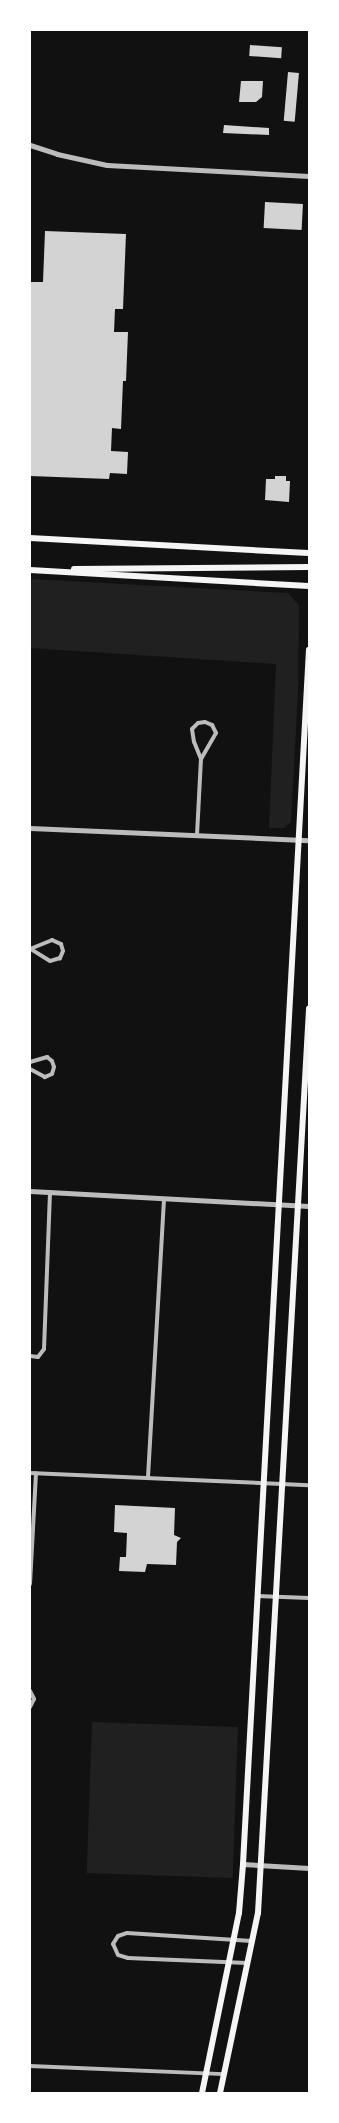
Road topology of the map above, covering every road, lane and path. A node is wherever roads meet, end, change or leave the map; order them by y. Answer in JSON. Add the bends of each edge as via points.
{"nodes":[{"id":1,"x":30,"y":145,"type":"edge"},
{"id":2,"x":309,"y":176,"type":"edge"},
{"id":3,"x":30,"y":538,"type":"edge"},
{"id":4,"x":309,"y":553,"type":"edge"},
{"id":5,"x":309,"y":567,"type":"edge"},
{"id":6,"x":30,"y":570,"type":"edge"},
{"id":7,"x":309,"y":586,"type":"edge"},
{"id":8,"x":309,"y":650,"type":"edge"},
{"id":9,"x":201,"y":759,"type":"junction"},
{"id":10,"x":30,"y":828,"type":"edge"},
{"id":11,"x":197,"y":835,"type":"junction"},
{"id":12,"x":299,"y":839,"type":"junction"},
{"id":13,"x":309,"y":840,"type":"edge"},
{"id":14,"x":31,"y":949,"type":"edge"},
{"id":15,"x":309,"y":1008,"type":"edge"},
{"id":16,"x":30,"y":1062,"type":"edge"},
{"id":17,"x":30,"y":1069,"type":"edge"},
{"id":18,"x":30,"y":1191,"type":"edge"},
{"id":19,"x":50,"y":1192,"type":"junction"},
{"id":20,"x":164,"y":1199,"type":"junction"},
{"id":21,"x":279,"y":1204,"type":"junction"},
{"id":22,"x":297,"y":1205,"type":"junction"},
{"id":23,"x":309,"y":1206,"type":"edge"},
{"id":24,"x":30,"y":1356,"type":"edge"},
{"id":25,"x":30,"y":1473,"type":"edge"},
{"id":26,"x":36,"y":1474,"type":"junction"},
{"id":27,"x":148,"y":1477,"type":"junction"},
{"id":28,"x":265,"y":1483,"type":"junction"},
{"id":29,"x":284,"y":1484,"type":"junction"},
{"id":30,"x":309,"y":1485,"type":"edge"},
{"id":31,"x":30,"y":1584,"type":"edge"},
{"id":32,"x":258,"y":1596,"type":"junction"},
{"id":33,"x":276,"y":1597,"type":"junction"},
{"id":34,"x":309,"y":1598,"type":"edge"},
{"id":35,"x":30,"y":1690,"type":"edge"},
{"id":36,"x":30,"y":1707,"type":"edge"},
{"id":37,"x":243,"y":1864,"type":"junction"},
{"id":38,"x":260,"y":1865,"type":"junction"},
{"id":39,"x":309,"y":1868,"type":"edge"},
{"id":40,"x":234,"y":1940,"type":"junction"},
{"id":41,"x":252,"y":1941,"type":"junction"},
{"id":42,"x":229,"y":1962,"type":"junction"},
{"id":43,"x":248,"y":1963,"type":"junction"},
{"id":44,"x":30,"y":2066,"type":"edge"},
{"id":45,"x":206,"y":2074,"type":"junction"},
{"id":46,"x":224,"y":2074,"type":"junction"},
{"id":47,"x":202,"y":2093,"type":"edge"},
{"id":48,"x":220,"y":2093,"type":"edge"}],
"edges":[{"from":1,"to":2,"type":"street","via":[[107,165]]},
{"from":3,"to":4,"type":"main road"},
{"from":5,"to":6,"type":"main road"},
{"from":6,"to":7,"type":"main road"},
{"from":8,"to":12,"type":"main road"},
{"from":9,"to":9,"type":"street","via":[[216,733],[212,725],[205,722],[198,723],[192,729]]},
{"from":9,"to":11,"type":"street"},
{"from":10,"to":11,"type":"street"},
{"from":11,"to":12,"type":"street"},
{"from":12,"to":13,"type":"street"},
{"from":12,"to":21,"type":"main road"},
{"from":14,"to":14,"type":"street","via":[[54,961],[60,958],[63,951],[61,944],[52,940]]},
{"from":15,"to":22,"type":"main road"},
{"from":16,"to":17,"type":"street","via":[[47,1057],[54,1067],[52,1074],[45,1077]]},
{"from":18,"to":19,"type":"street"},
{"from":19,"to":20,"type":"street"},
{"from":19,"to":24,"type":"street","via":[[44,1349],[38,1357]]},
{"from":20,"to":21,"type":"street"},
{"from":20,"to":27,"type":"street"},
{"from":21,"to":22,"type":"street"},
{"from":21,"to":28,"type":"main road"},
{"from":22,"to":23,"type":"street"},
{"from":22,"to":29,"type":"main road"},
{"from":25,"to":26,"type":"street"},
{"from":26,"to":27,"type":"street"},
{"from":26,"to":31,"type":"street"},
{"from":27,"to":28,"type":"street"},
{"from":28,"to":29,"type":"street"},
{"from":28,"to":32,"type":"main road"},
{"from":29,"to":30,"type":"street"},
{"from":29,"to":33,"type":"main road"},
{"from":32,"to":33,"type":"street"},
{"from":32,"to":37,"type":"main road"},
{"from":33,"to":34,"type":"street"},
{"from":33,"to":38,"type":"main road"},
{"from":35,"to":36,"type":"street","via":[[34,1699]]},
{"from":37,"to":38,"type":"street"},
{"from":37,"to":40,"type":"main road"},
{"from":38,"to":39,"type":"street"},
{"from":38,"to":41,"type":"main road","via":[[258,1913]]},
{"from":40,"to":41,"type":"street"},
{"from":40,"to":42,"type":"main road"},
{"from":40,"to":42,"type":"street","via":[[127,1933],[118,1936],[114,1944],[118,1955],[128,1958]]},
{"from":41,"to":43,"type":"main road"},
{"from":42,"to":43,"type":"street"},
{"from":42,"to":45,"type":"main road"},
{"from":43,"to":46,"type":"main road"},
{"from":44,"to":45,"type":"street"},
{"from":45,"to":46,"type":"street"},
{"from":45,"to":47,"type":"main road"},
{"from":46,"to":48,"type":"main road"}]}
